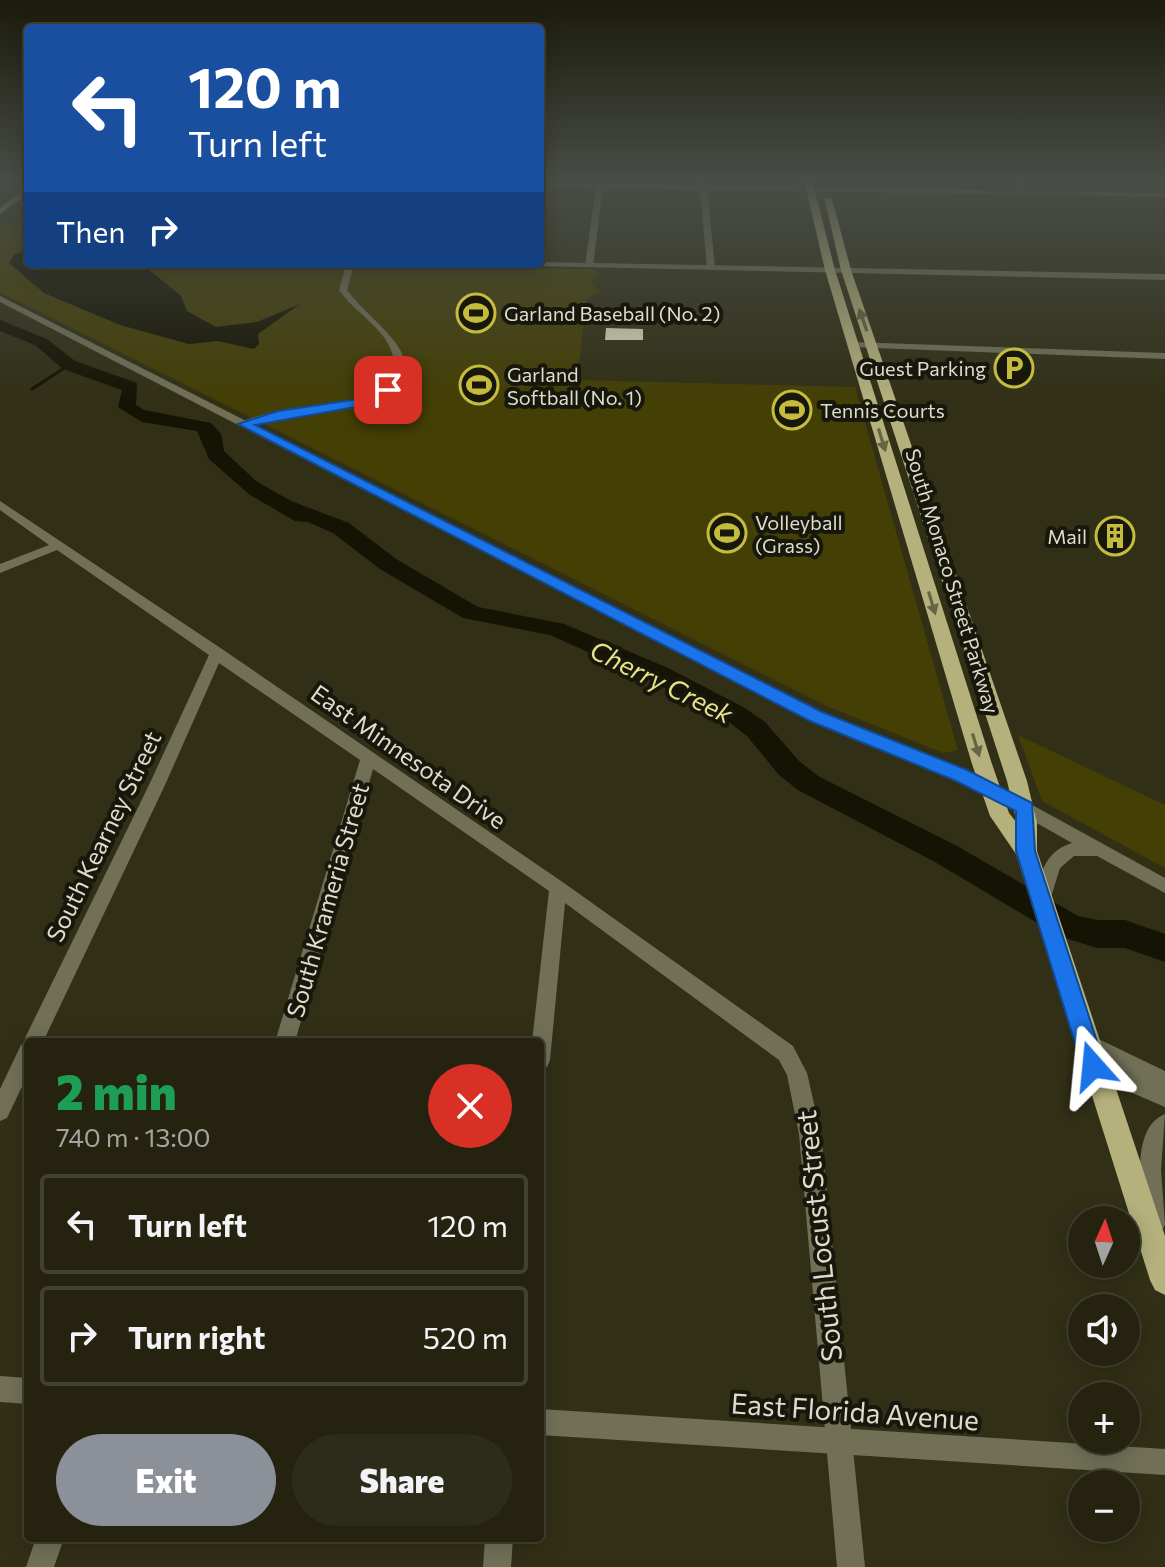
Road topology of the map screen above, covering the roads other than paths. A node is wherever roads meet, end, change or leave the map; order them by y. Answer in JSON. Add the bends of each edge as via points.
{"nodes":[{"id":1,"x":591,"y":253,"type":"edge"},
{"id":2,"x":709,"y":253,"type":"edge"},
{"id":3,"x":826,"y":253,"type":"edge"},
{"id":4,"x":841,"y":253,"type":"edge"},
{"id":5,"x":544,"y":264,"type":"edge"},
{"id":6,"x":589,"y":265,"type":"junction"},
{"id":7,"x":711,"y":267,"type":"junction"},
{"id":8,"x":349,"y":268,"type":"edge"},
{"id":9,"x":830,"y":270,"type":"junction"},
{"id":10,"x":846,"y":270,"type":"junction"},
{"id":11,"x":1165,"y":277,"type":"edge"},
{"id":12,"x":0,"y":299,"type":"edge"},
{"id":13,"x":863,"y":349,"type":"junction"},
{"id":14,"x":1165,"y":356,"type":"edge"},
{"id":15,"x":244,"y":424,"type":"junction"},
{"id":16,"x":0,"y":505,"type":"edge"},
{"id":17,"x":59,"y":545,"type":"junction"},
{"id":18,"x":0,"y":569,"type":"edge"},
{"id":19,"x":217,"y":652,"type":"junction"},
{"id":20,"x":368,"y":758,"type":"junction"},
{"id":21,"x":990,"y":789,"type":"junction"},
{"id":22,"x":1025,"y":808,"type":"junction"},
{"id":23,"x":1026,"y":851,"type":"junction"},
{"id":24,"x":1112,"y":854,"type":"junction"},
{"id":25,"x":1165,"y":886,"type":"edge"},
{"id":26,"x":558,"y":888,"type":"junction"},
{"id":27,"x":1042,"y":904,"type":"junction"},
{"id":28,"x":35,"y":1038,"type":"edge"},
{"id":29,"x":286,"y":1038,"type":"edge"},
{"id":30,"x":542,"y":1038,"type":"edge"},
{"id":31,"x":786,"y":1053,"type":"joint"},
{"id":32,"x":1090,"y":1054,"type":"junction"},
{"id":33,"x":24,"y":1060,"type":"edge"},
{"id":34,"x":1165,"y":1081,"type":"edge"},
{"id":35,"x":1165,"y":1097,"type":"edge"},
{"id":36,"x":0,"y":1111,"type":"edge"},
{"id":37,"x":1165,"y":1124,"type":"edge"},
{"id":38,"x":1162,"y":1271,"type":"edge"},
{"id":39,"x":0,"y":1389,"type":"edge"},
{"id":40,"x":24,"y":1391,"type":"edge"},
{"id":41,"x":544,"y":1422,"type":"edge"},
{"id":42,"x":838,"y":1441,"type":"junction"},
{"id":43,"x":1165,"y":1462,"type":"edge"},
{"id":44,"x":49,"y":1542,"type":"edge"},
{"id":45,"x":499,"y":1542,"type":"edge"},
{"id":46,"x":40,"y":1567,"type":"edge"},
{"id":47,"x":497,"y":1567,"type":"edge"},
{"id":48,"x":851,"y":1567,"type":"edge"}],
"edges":[{"from":1,"to":6,"type":"street"},
{"from":2,"to":7,"type":"street"},
{"from":3,"to":9,"type":"main road","name":"South Monaco Street Parkway"},
{"from":4,"to":10,"type":"main road","name":"South Monaco Street Parkway"},
{"from":5,"to":6,"type":"street"},
{"from":6,"to":7,"type":"street"},
{"from":7,"to":9,"type":"street"},
{"from":8,"to":15,"type":"street","via":[[343,290],[391,339],[401,366],[395,382],[382,395],[361,402]]},
{"from":9,"to":10,"type":"street"},
{"from":9,"to":13,"type":"main road","name":"South Monaco Street Parkway"},
{"from":10,"to":11,"type":"street"},
{"from":13,"to":10,"type":"main road","name":"South Monaco Street Parkway","one_way":true},
{"from":12,"to":15,"type":"street"},
{"from":13,"to":14,"type":"street"},
{"from":13,"to":21,"type":"main road","name":"South Monaco Street Parkway","one_way":true},
{"from":13,"to":22,"type":"main road","name":"South Monaco Street Parkway"},
{"from":15,"to":21,"type":"street","via":[[804,711]]},
{"from":16,"to":17,"type":"street","name":"East Minnesota Drive"},
{"from":17,"to":18,"type":"street"},
{"from":17,"to":19,"type":"street","name":"East Minnesota Drive"},
{"from":19,"to":20,"type":"street","name":"East Minnesota Drive"},
{"from":19,"to":28,"type":"street","name":"South Kearney Street"},
{"from":20,"to":26,"type":"street","name":"East Minnesota Drive"},
{"from":20,"to":29,"type":"street","name":"South Krameria Street"},
{"from":21,"to":22,"type":"street"},
{"from":21,"to":23,"type":"main road","name":"South Monaco Street Parkway","via":[[1000,816]]},
{"from":22,"to":23,"type":"main road","name":"South Monaco Street Parkway"},
{"from":22,"to":24,"type":"street"},
{"from":23,"to":27,"type":"main road","name":"South Monaco Street Parkway"},
{"from":24,"to":25,"type":"street"},
{"from":24,"to":27,"type":"street","via":[[1095,849],[1060,853]]},
{"from":26,"to":30,"type":"street"},
{"from":26,"to":31,"type":"street","name":"East Minnesota Drive"},
{"from":27,"to":32,"type":"main road","name":"South Monaco Street Parkway"},
{"from":31,"to":42,"type":"street","name":"South Locust Street","via":[[797,1073],[810,1134]]},
{"from":32,"to":34,"type":"street"},
{"from":32,"to":35,"type":"street"},
{"from":32,"to":38,"type":"main road","name":"South Monaco Street Parkway"},
{"from":33,"to":36,"type":"street"},
{"from":37,"to":38,"type":"street","via":[[1156,1135],[1151,1160]]},
{"from":39,"to":40,"type":"street"},
{"from":41,"to":42,"type":"street","name":"East Florida Avenue"},
{"from":42,"to":43,"type":"street","name":"East Florida Avenue"},
{"from":42,"to":48,"type":"street","name":"South Locust Street"},
{"from":44,"to":46,"type":"street"},
{"from":45,"to":47,"type":"street"}]}
